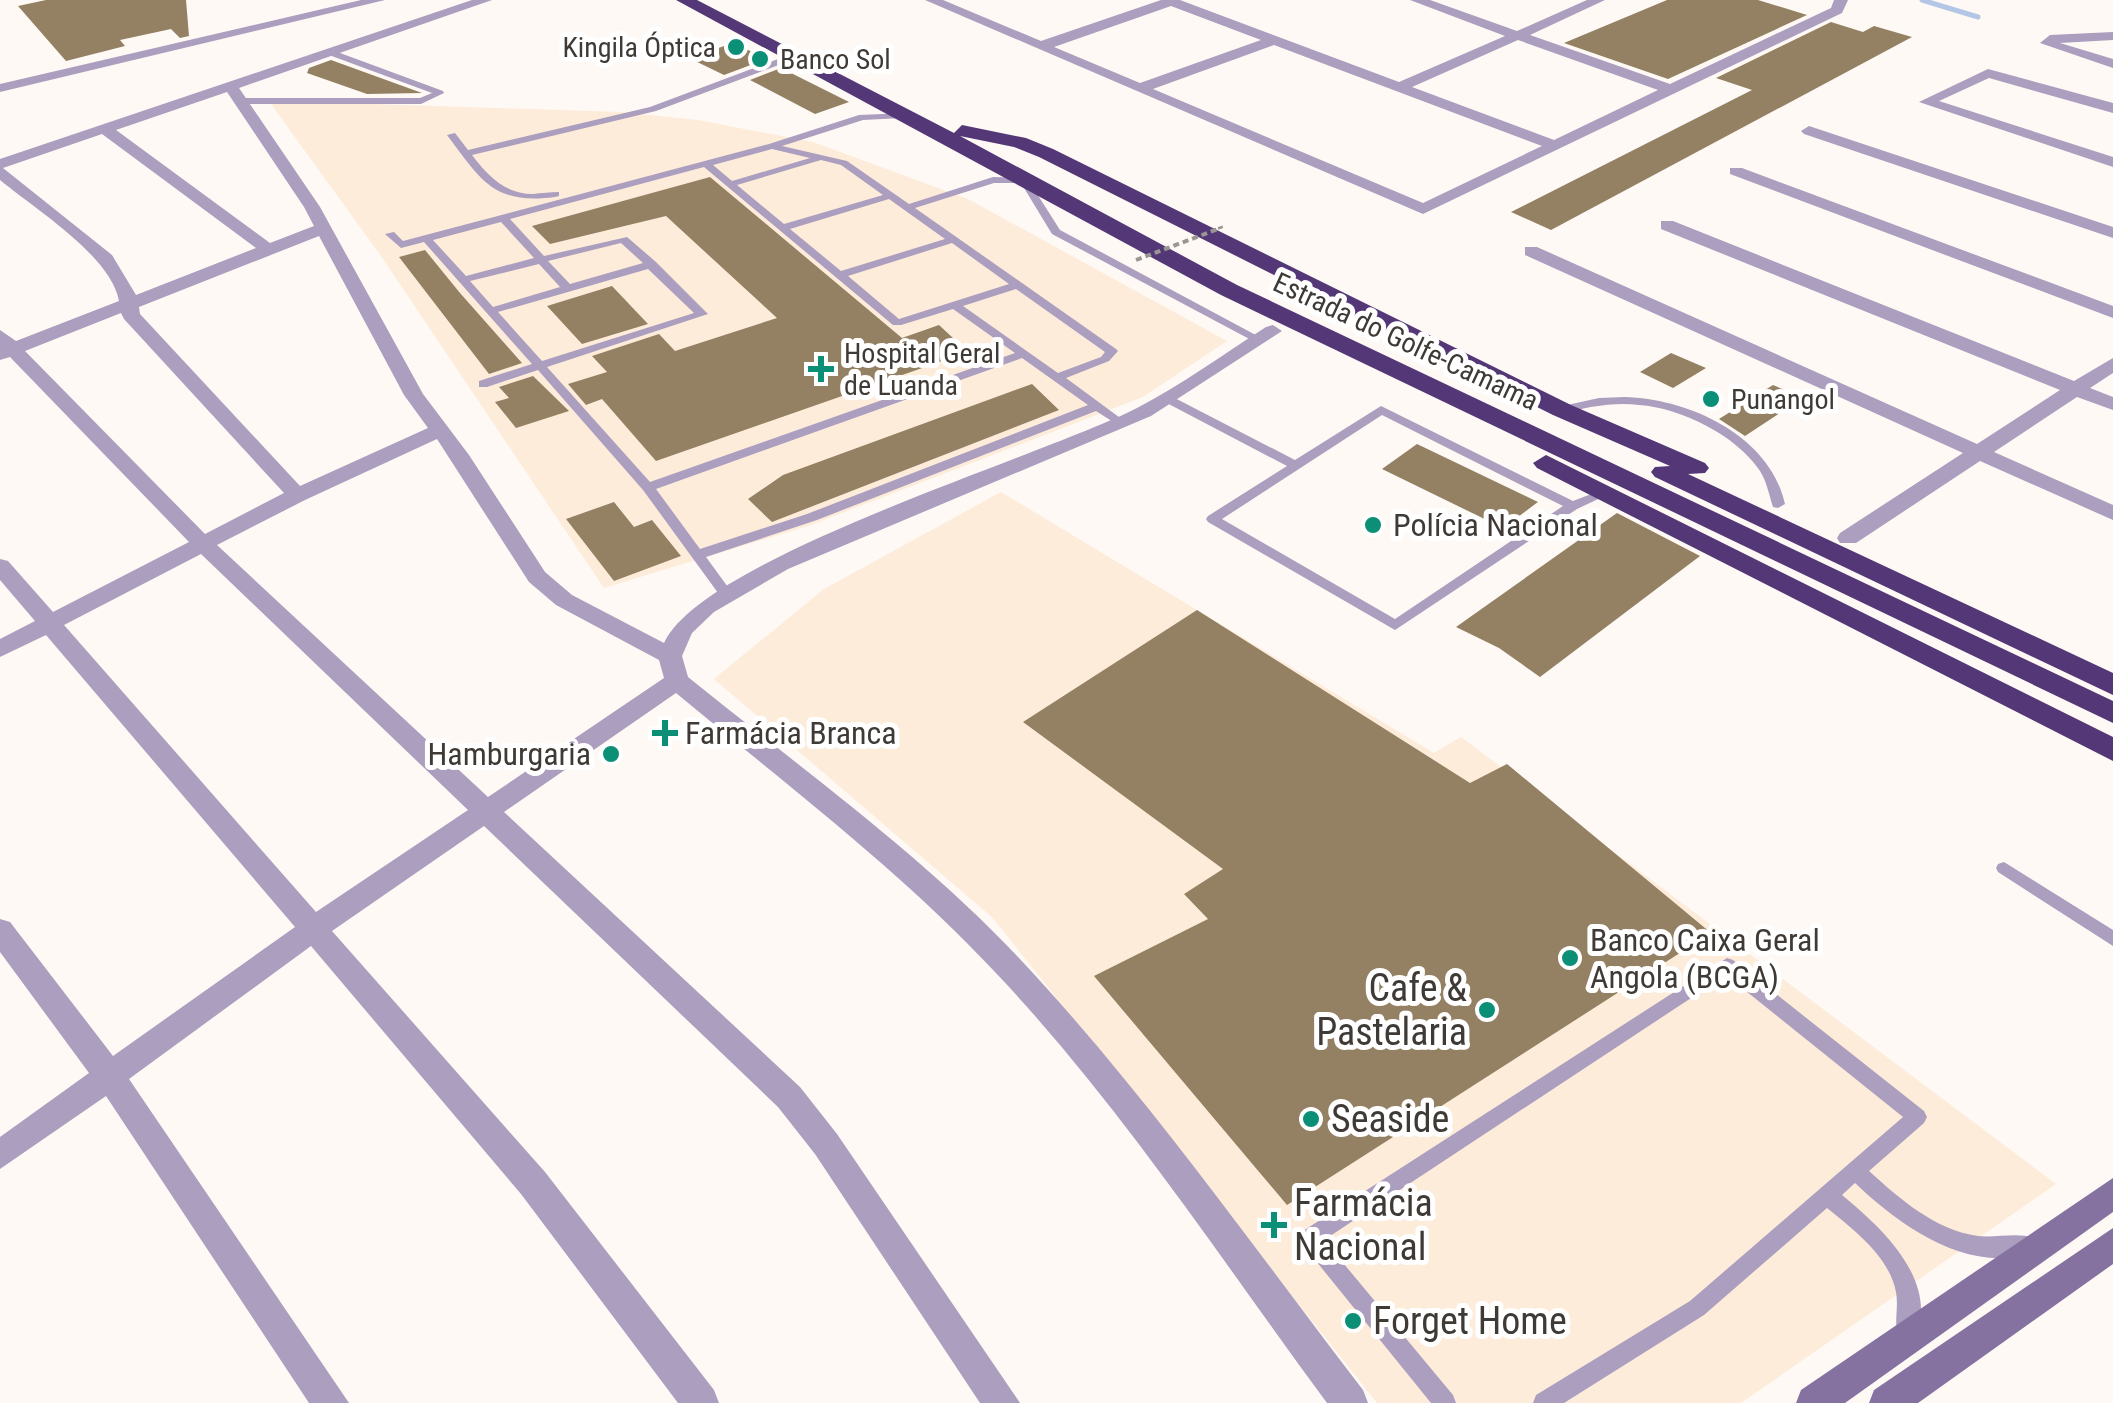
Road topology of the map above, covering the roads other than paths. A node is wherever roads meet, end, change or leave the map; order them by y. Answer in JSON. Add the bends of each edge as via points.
{"nodes":[{"id":1,"x":378,"y":0,"type":"edge"},
{"id":2,"x":486,"y":0,"type":"edge"},
{"id":3,"x":684,"y":0,"type":"edge"},
{"id":4,"x":718,"y":0,"type":"edge"},
{"id":5,"x":932,"y":0,"type":"edge"},
{"id":6,"x":1418,"y":0,"type":"edge"},
{"id":7,"x":1598,"y":0,"type":"edge"},
{"id":8,"x":1841,"y":0,"type":"edge"},
{"id":9,"x":1170,"y":1,"type":"edge"},
{"id":10,"x":1518,"y":36,"type":"junction"},
{"id":11,"x":2113,"y":36,"type":"edge"},
{"id":12,"x":1273,"y":40,"type":"junction"},
{"id":13,"x":1039,"y":47,"type":"junction"},
{"id":14,"x":332,"y":53,"type":"junction"},
{"id":15,"x":797,"y":55,"type":"junction"},
{"id":16,"x":2113,"y":64,"type":"edge"},
{"id":17,"x":1400,"y":87,"type":"junction"},
{"id":18,"x":0,"y":88,"type":"edge"},
{"id":19,"x":1138,"y":89,"type":"junction"},
{"id":20,"x":1669,"y":89,"type":"junction"},
{"id":21,"x":236,"y":94,"type":"junction"},
{"id":22,"x":874,"y":97,"type":"junction"},
{"id":23,"x":2113,"y":108,"type":"edge"},
{"id":24,"x":862,"y":117,"type":"junction"},
{"id":25,"x":913,"y":119,"type":"junction"},
{"id":26,"x":835,"y":125,"type":"junction"},
{"id":27,"x":105,"y":129,"type":"junction"},
{"id":28,"x":962,"y":131,"type":"junction"},
{"id":29,"x":1809,"y":131,"type":"dead end"},
{"id":30,"x":452,"y":135,"type":"dead end"},
{"id":31,"x":772,"y":146,"type":"junction"},
{"id":32,"x":1556,"y":146,"type":"junction"},
{"id":33,"x":466,"y":153,"type":"junction"},
{"id":34,"x":823,"y":157,"type":"junction"},
{"id":35,"x":984,"y":159,"type":"junction"},
{"id":36,"x":2113,"y":162,"type":"edge"},
{"id":37,"x":0,"y":164,"type":"edge"},
{"id":38,"x":706,"y":164,"type":"junction"},
{"id":39,"x":1736,"y":171,"type":"dead end"},
{"id":40,"x":0,"y":172,"type":"edge"},
{"id":41,"x":1024,"y":180,"type":"junction"},
{"id":42,"x":984,"y":183,"type":"junction"},
{"id":43,"x":730,"y":184,"type":"junction"},
{"id":44,"x":889,"y":196,"type":"junction"},
{"id":45,"x":906,"y":208,"type":"junction"},
{"id":46,"x":503,"y":218,"type":"junction"},
{"id":47,"x":1667,"y":225,"type":"dead end"},
{"id":48,"x":324,"y":228,"type":"junction"},
{"id":49,"x":784,"y":228,"type":"junction"},
{"id":50,"x":2113,"y":233,"type":"edge"},
{"id":51,"x":390,"y":234,"type":"dead end"},
{"id":52,"x":426,"y":238,"type":"junction"},
{"id":53,"x":951,"y":240,"type":"junction"},
{"id":54,"x":270,"y":250,"type":"junction"},
{"id":55,"x":1531,"y":251,"type":"dead end"},
{"id":56,"x":542,"y":259,"type":"junction"},
{"id":57,"x":652,"y":264,"type":"junction"},
{"id":58,"x":841,"y":275,"type":"junction"},
{"id":59,"x":462,"y":280,"type":"junction"},
{"id":60,"x":1016,"y":286,"type":"junction"},
{"id":61,"x":567,"y":288,"type":"junction"},
{"id":62,"x":1229,"y":290,"type":"junction"},
{"id":63,"x":127,"y":306,"type":"junction"},
{"id":64,"x":956,"y":306,"type":"junction"},
{"id":65,"x":490,"y":311,"type":"junction"},
{"id":66,"x":2113,"y":312,"type":"edge"},
{"id":67,"x":1266,"y":335,"type":"junction"},
{"id":68,"x":5,"y":346,"type":"edge"},
{"id":69,"x":1024,"y":354,"type":"junction"},
{"id":70,"x":2113,"y":364,"type":"edge"},
{"id":71,"x":537,"y":366,"type":"junction"},
{"id":72,"x":1056,"y":378,"type":"junction"},
{"id":73,"x":484,"y":384,"type":"dead end"},
{"id":74,"x":2076,"y":388,"type":"junction"},
{"id":75,"x":1167,"y":398,"type":"junction"},
{"id":76,"x":2113,"y":404,"type":"edge"},
{"id":77,"x":1097,"y":406,"type":"junction"},
{"id":78,"x":1562,"y":410,"type":"junction"},
{"id":79,"x":1121,"y":422,"type":"junction"},
{"id":80,"x":440,"y":430,"type":"junction"},
{"id":81,"x":1979,"y":452,"type":"junction"},
{"id":82,"x":1293,"y":464,"type":"junction"},
{"id":83,"x":648,"y":488,"type":"junction"},
{"id":84,"x":1608,"y":492,"type":"junction"},
{"id":85,"x":297,"y":494,"type":"junction"},
{"id":86,"x":1778,"y":504,"type":"junction"},
{"id":87,"x":1572,"y":506,"type":"junction"},
{"id":88,"x":2113,"y":513,"type":"edge"},
{"id":89,"x":1848,"y":538,"type":"junction"},
{"id":90,"x":204,"y":545,"type":"junction"},
{"id":91,"x":697,"y":554,"type":"junction"},
{"id":92,"x":0,"y":566,"type":"edge"},
{"id":93,"x":726,"y":594,"type":"junction"},
{"id":94,"x":52,"y":624,"type":"junction"},
{"id":95,"x":0,"y":649,"type":"edge"},
{"id":96,"x":674,"y":668,"type":"junction"},
{"id":97,"x":2113,"y":669,"type":"edge"},
{"id":98,"x":2113,"y":685,"type":"edge"},
{"id":99,"x":2113,"y":714,"type":"edge"},
{"id":100,"x":2113,"y":750,"type":"edge"},
{"id":101,"x":487,"y":812,"type":"junction"},
{"id":102,"x":2004,"y":868,"type":"dead end"},
{"id":103,"x":312,"y":928,"type":"junction"},
{"id":104,"x":0,"y":930,"type":"edge"},
{"id":105,"x":2113,"y":939,"type":"edge"},
{"id":106,"x":110,"y":1077,"type":"junction"},
{"id":107,"x":0,"y":1155,"type":"edge"},
{"id":108,"x":1855,"y":1170,"type":"junction"},
{"id":109,"x":2113,"y":1194,"type":"edge"},
{"id":110,"x":1826,"y":1196,"type":"junction"},
{"id":111,"x":2040,"y":1243,"type":"junction"},
{"id":112,"x":2113,"y":1244,"type":"edge"},
{"id":113,"x":1906,"y":1338,"type":"junction"},
{"id":114,"x":331,"y":1403,"type":"edge"},
{"id":115,"x":701,"y":1403,"type":"edge"},
{"id":116,"x":1002,"y":1403,"type":"edge"},
{"id":117,"x":1350,"y":1403,"type":"edge"},
{"id":118,"x":1445,"y":1403,"type":"edge"},
{"id":119,"x":1544,"y":1403,"type":"edge"},
{"id":120,"x":1814,"y":1403,"type":"edge"},
{"id":121,"x":1887,"y":1403,"type":"edge"}],
"edges":[{"from":1,"to":18,"type":"street"},
{"from":2,"to":14,"type":"street"},
{"from":3,"to":15,"type":"highway","name":"Estrada do Golfe-Camama"},
{"from":4,"to":28,"type":"highway","name":"Estrada do Golfe-Camama"},
{"from":5,"to":13,"type":"street"},
{"from":6,"to":10,"type":"street"},
{"from":7,"to":10,"type":"street"},
{"from":8,"to":20,"type":"street","via":[[1837,10]]},
{"from":9,"to":12,"type":"street"},
{"from":9,"to":13,"type":"street"},
{"from":10,"to":17,"type":"street"},
{"from":10,"to":20,"type":"street"},
{"from":11,"to":16,"type":"street","via":[[2047,43]]},
{"from":12,"to":17,"type":"street"},
{"from":12,"to":19,"type":"street"},
{"from":13,"to":19,"type":"street"},
{"from":14,"to":21,"type":"street"},
{"from":14,"to":21,"type":"lane","via":[[440,93],[421,101]]},
{"from":15,"to":22,"type":"highway","name":"Estrada do Golfe-Camama"},
{"from":15,"to":33,"type":"lane","via":[[653,109]]},
{"from":17,"to":32,"type":"street"},
{"from":19,"to":32,"type":"street","via":[[1423,209]]},
{"from":20,"to":32,"type":"street"},
{"from":21,"to":27,"type":"street"},
{"from":21,"to":48,"type":"street"},
{"from":22,"to":24,"type":"lane","via":[[876,105]]},
{"from":22,"to":25,"type":"highway","name":"Estrada do Golfe-Camama"},
{"from":23,"to":36,"type":"street","via":[[1988,73],[1926,102]]},
{"from":24,"to":25,"type":"lane"},
{"from":24,"to":26,"type":"lane"},
{"from":25,"to":35,"type":"highway","name":"Estrada do Golfe-Camama"},
{"from":26,"to":31,"type":"lane"},
{"from":26,"to":33,"type":"lane","via":[[537,198],[500,192]]},
{"from":27,"to":37,"type":"street"},
{"from":27,"to":54,"type":"street"},
{"from":28,"to":78,"type":"highway","via":[[1046,152]]},
{"from":28,"to":98,"type":"highway","name":"Estrada do Golfe-Camama","via":[[1410,357]]},
{"from":29,"to":50,"type":"street"},
{"from":30,"to":33,"type":"lane"},
{"from":31,"to":34,"type":"lane"},
{"from":31,"to":38,"type":"lane"},
{"from":34,"to":43,"type":"lane"},
{"from":34,"to":44,"type":"lane","via":[[844,163]]},
{"from":35,"to":41,"type":"highway","name":"Estrada do Golfe-Camama"},
{"from":35,"to":42,"type":"lane","via":[[990,172]]},
{"from":38,"to":43,"type":"lane"},
{"from":38,"to":46,"type":"lane"},
{"from":39,"to":66,"type":"street"},
{"from":40,"to":63,"type":"street","via":[[106,259],[126,289]]},
{"from":41,"to":42,"type":"lane"},
{"from":41,"to":62,"type":"highway","name":"Estrada do Golfe-Camama"},
{"from":41,"to":67,"type":"lane","via":[[1056,232]]},
{"from":42,"to":45,"type":"lane"},
{"from":43,"to":49,"type":"lane"},
{"from":44,"to":45,"type":"lane"},
{"from":44,"to":49,"type":"lane"},
{"from":45,"to":53,"type":"lane"},
{"from":46,"to":52,"type":"lane"},
{"from":46,"to":56,"type":"lane"},
{"from":47,"to":74,"type":"street"},
{"from":48,"to":54,"type":"street"},
{"from":48,"to":80,"type":"street","via":[[388,352]]},
{"from":49,"to":58,"type":"lane"},
{"from":51,"to":52,"type":"lane","via":[[399,245]]},
{"from":52,"to":59,"type":"lane"},
{"from":53,"to":58,"type":"lane"},
{"from":53,"to":60,"type":"lane"},
{"from":54,"to":63,"type":"street"},
{"from":55,"to":81,"type":"street"},
{"from":56,"to":57,"type":"lane","via":[[623,239]]},
{"from":56,"to":59,"type":"lane"},
{"from":56,"to":61,"type":"lane"},
{"from":57,"to":61,"type":"lane"},
{"from":57,"to":71,"type":"lane","via":[[700,318]]},
{"from":58,"to":64,"type":"lane","via":[[901,324]]},
{"from":59,"to":65,"type":"lane"},
{"from":60,"to":64,"type":"lane"},
{"from":60,"to":72,"type":"lane","via":[[1112,351]]},
{"from":61,"to":65,"type":"lane"},
{"from":62,"to":67,"type":"highway"},
{"from":62,"to":99,"type":"highway","name":"Estrada do Golfe-Camama"},
{"from":63,"to":68,"type":"street"},
{"from":63,"to":85,"type":"street"},
{"from":64,"to":69,"type":"lane"},
{"from":65,"to":71,"type":"lane"},
{"from":67,"to":75,"type":"street"},
{"from":67,"to":84,"type":"highway"},
{"from":68,"to":90,"type":"street"},
{"from":69,"to":72,"type":"lane"},
{"from":69,"to":83,"type":"lane"},
{"from":70,"to":74,"type":"street"},
{"from":71,"to":73,"type":"lane"},
{"from":71,"to":83,"type":"lane"},
{"from":72,"to":77,"type":"lane"},
{"from":74,"to":76,"type":"street"},
{"from":74,"to":81,"type":"street"},
{"from":75,"to":79,"type":"street"},
{"from":75,"to":82,"type":"lane"},
{"from":77,"to":79,"type":"lane"},
{"from":77,"to":91,"type":"lane"},
{"from":78,"to":86,"type":"highway"},
{"from":78,"to":86,"type":"lane","via":[[1594,400],[1660,405],[1748,446],[1777,484]]},
{"from":79,"to":93,"type":"street","via":[[924,500]]},
{"from":80,"to":85,"type":"street"},
{"from":80,"to":96,"type":"street","via":[[537,577]]},
{"from":81,"to":88,"type":"street"},
{"from":81,"to":89,"type":"street"},
{"from":82,"to":87,"type":"lane","via":[[1381,410]]},
{"from":82,"to":87,"type":"lane","via":[[1213,519],[1395,625]]},
{"from":83,"to":91,"type":"lane"},
{"from":84,"to":87,"type":"lane"},
{"from":84,"to":100,"type":"highway"},
{"from":85,"to":90,"type":"street"},
{"from":86,"to":89,"type":"highway"},
{"from":89,"to":97,"type":"highway"},
{"from":90,"to":94,"type":"street"},
{"from":90,"to":101,"type":"street"},
{"from":91,"to":93,"type":"lane"},
{"from":92,"to":94,"type":"street"},
{"from":93,"to":96,"type":"street","via":[[682,629]]},
{"from":94,"to":95,"type":"street"},
{"from":94,"to":103,"type":"street"},
{"from":96,"to":101,"type":"street"},
{"from":96,"to":117,"type":"street","via":[[1005,963],[1091,1062]]},
{"from":101,"to":103,"type":"street"},
{"from":101,"to":116,"type":"street","via":[[789,1098]]},
{"from":102,"to":105,"type":"lane"},
{"from":103,"to":106,"type":"street"},
{"from":103,"to":115,"type":"street","via":[[534,1184]]},
{"from":104,"to":106,"type":"street"},
{"from":106,"to":107,"type":"street"},
{"from":106,"to":114,"type":"street"},
{"from":108,"to":110,"type":"lane"},
{"from":108,"to":111,"type":"lane","via":[[1920,1226],[1957,1241],[1991,1251]]},
{"from":108,"to":118,"type":"lane","via":[[1917,1117],[1727,965],[1310,1238]]},
{"from":109,"to":111,"type":"main road"},
{"from":110,"to":113,"type":"lane","via":[[1901,1266],[1912,1304]]},
{"from":110,"to":119,"type":"lane","via":[[1697,1308]]},
{"from":111,"to":113,"type":"main road"},
{"from":112,"to":121,"type":"main road"},
{"from":113,"to":120,"type":"main road"}]}
